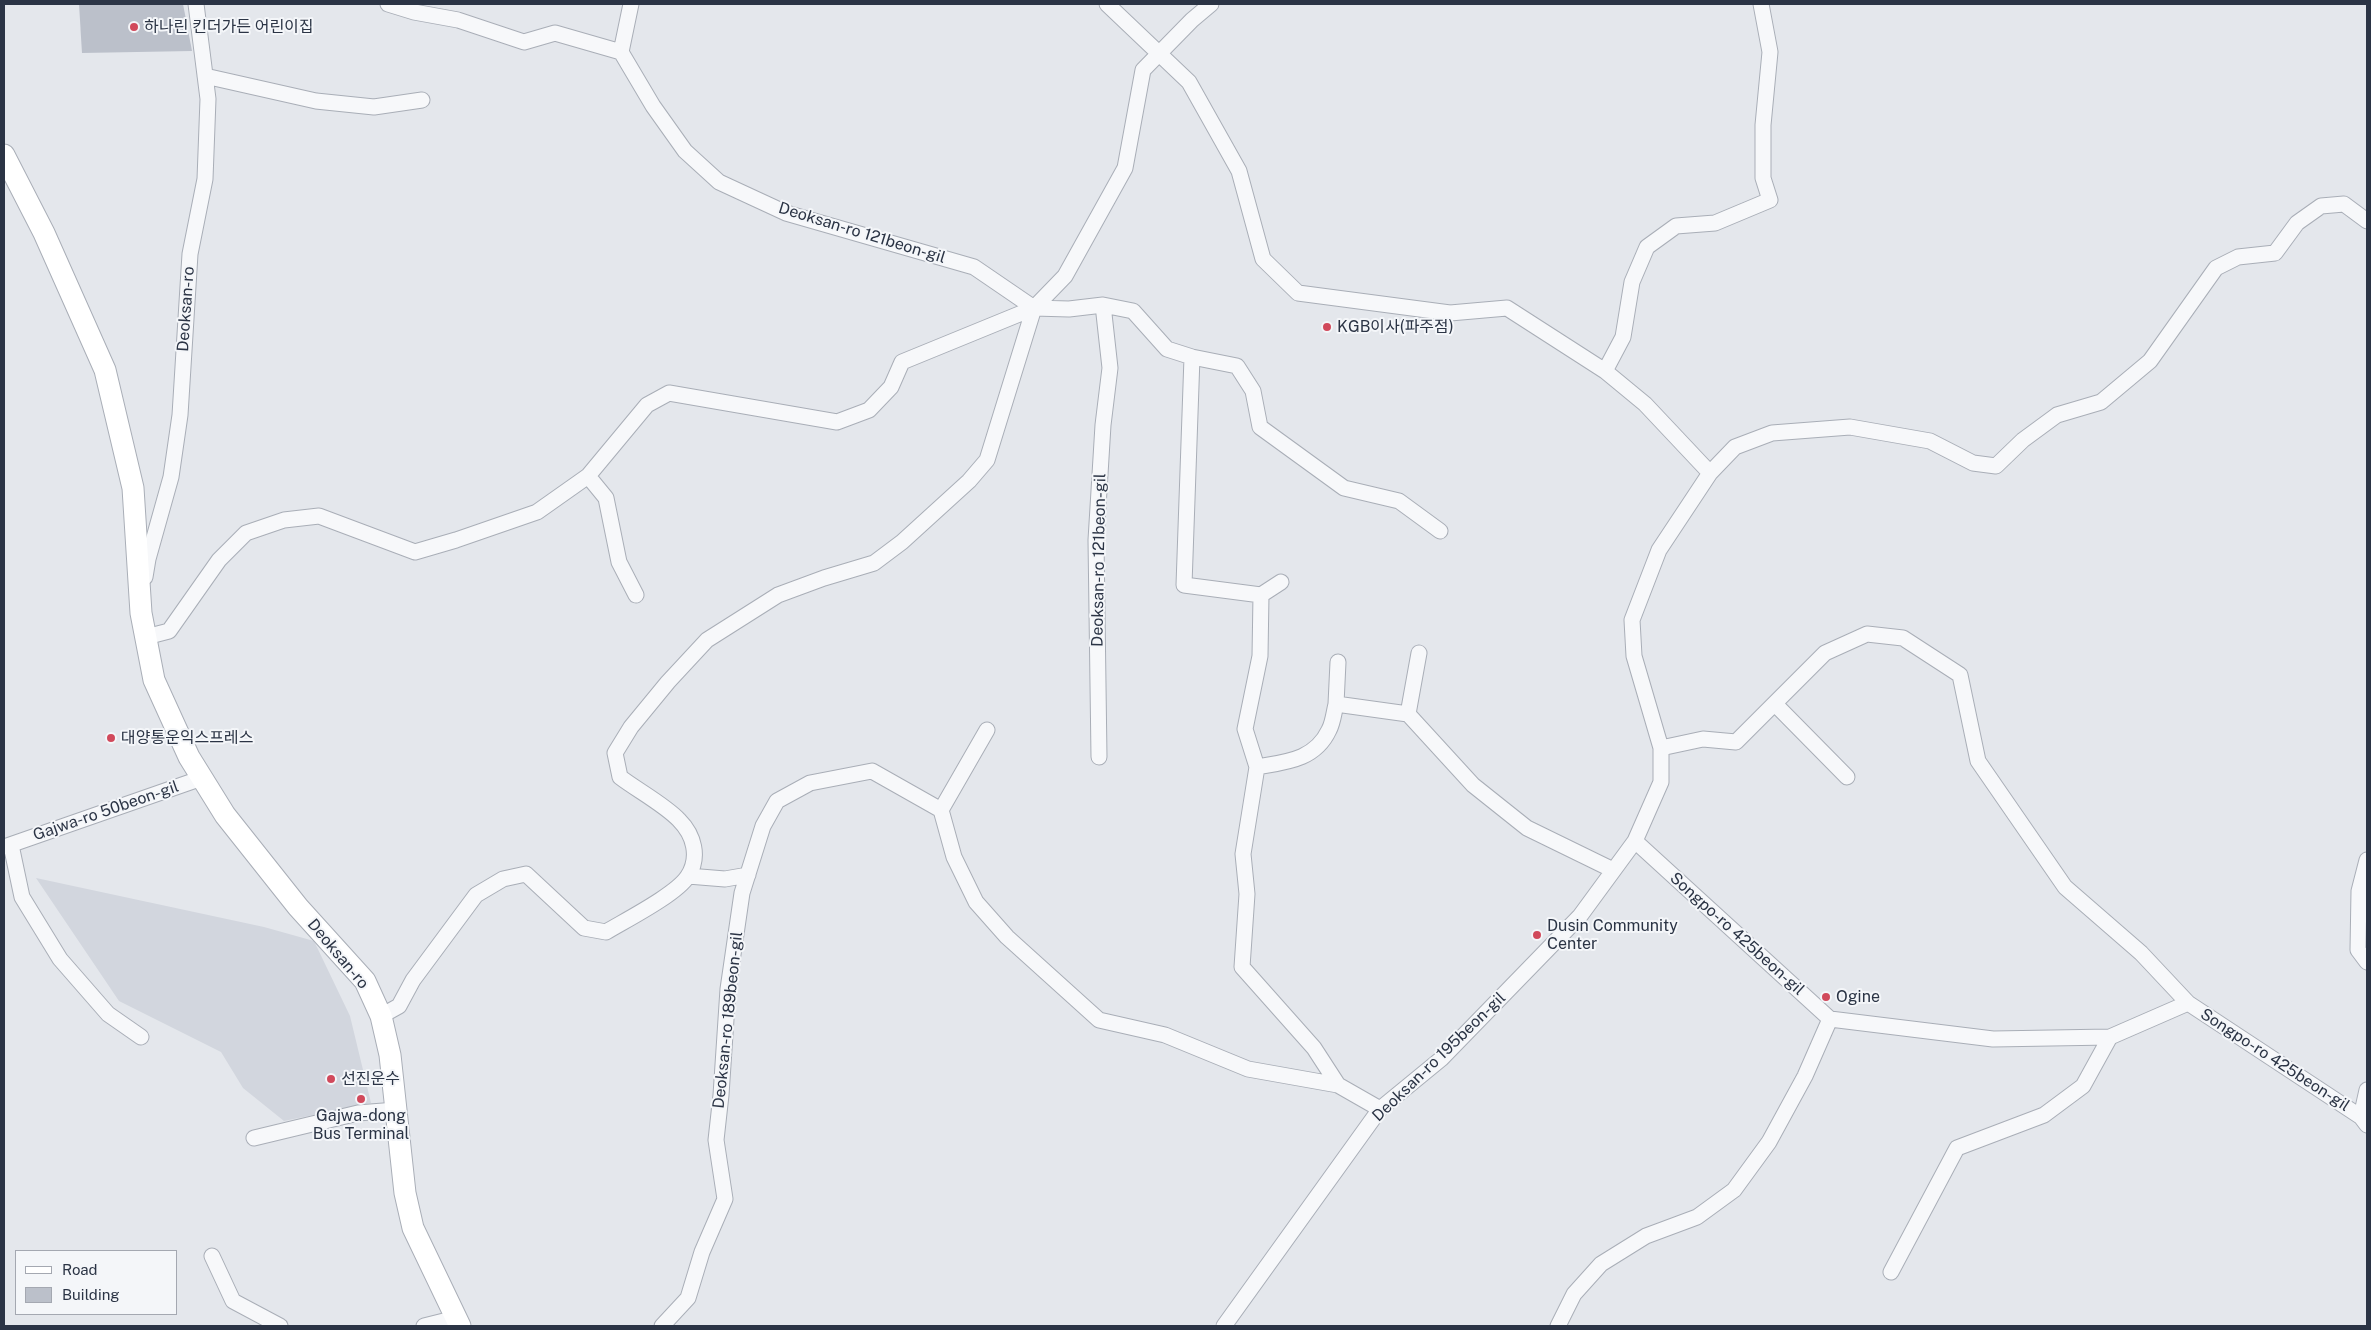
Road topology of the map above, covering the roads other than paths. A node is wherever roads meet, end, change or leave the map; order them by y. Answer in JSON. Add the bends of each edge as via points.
{"nodes":[{"id":1,"x":196,"y":4,"type":"edge"},
{"id":2,"x":388,"y":4,"type":"edge"},
{"id":3,"x":631,"y":4,"type":"edge"},
{"id":4,"x":1107,"y":4,"type":"edge"},
{"id":5,"x":1212,"y":4,"type":"edge"},
{"id":6,"x":1760,"y":4,"type":"edge"},
{"id":7,"x":621,"y":52,"type":"junction"},
{"id":8,"x":1159,"y":53,"type":"junction"},
{"id":9,"x":206,"y":76,"type":"junction"},
{"id":10,"x":422,"y":100,"type":"dead end"},
{"id":11,"x":4,"y":155,"type":"edge"},
{"id":12,"x":2367,"y":221,"type":"edge"},
{"id":13,"x":1102,"y":305,"type":"junction"},
{"id":14,"x":1034,"y":308,"type":"junction"},
{"id":15,"x":1192,"y":357,"type":"junction"},
{"id":16,"x":1605,"y":370,"type":"junction"},
{"id":17,"x":1710,"y":473,"type":"junction"},
{"id":18,"x":588,"y":476,"type":"junction"},
{"id":19,"x":1440,"y":531,"type":"dead end"},
{"id":20,"x":1281,"y":582,"type":"dead end"},
{"id":21,"x":636,"y":595,"type":"dead end"},
{"id":22,"x":1261,"y":595,"type":"junction"},
{"id":23,"x":141,"y":613,"type":"junction"},
{"id":24,"x":146,"y":637,"type":"junction"},
{"id":25,"x":1419,"y":653,"type":"dead end"},
{"id":26,"x":1338,"y":662,"type":"dead end"},
{"id":27,"x":1336,"y":704,"type":"junction"},
{"id":28,"x":1775,"y":704,"type":"junction"},
{"id":29,"x":1408,"y":714,"type":"junction"},
{"id":30,"x":987,"y":730,"type":"dead end"},
{"id":31,"x":1661,"y":748,"type":"junction"},
{"id":32,"x":1099,"y":757,"type":"dead end"},
{"id":33,"x":1257,"y":767,"type":"junction"},
{"id":34,"x":1848,"y":777,"type":"dead end"},
{"id":35,"x":202,"y":778,"type":"junction"},
{"id":36,"x":941,"y":810,"type":"junction"},
{"id":37,"x":1635,"y":841,"type":"junction"},
{"id":38,"x":7,"y":846,"type":"edge"},
{"id":39,"x":2367,"y":860,"type":"edge"},
{"id":40,"x":1613,"y":870,"type":"junction"},
{"id":41,"x":748,"y":874,"type":"junction"},
{"id":42,"x":688,"y":876,"type":"junction"},
{"id":43,"x":2367,"y":962,"type":"edge"},
{"id":44,"x":2188,"y":1003,"type":"junction"},
{"id":45,"x":381,"y":1016,"type":"junction"},
{"id":46,"x":1830,"y":1019,"type":"junction"},
{"id":47,"x":141,"y":1037,"type":"dead end"},
{"id":48,"x":2110,"y":1037,"type":"junction"},
{"id":49,"x":1338,"y":1084,"type":"junction"},
{"id":50,"x":2367,"y":1090,"type":"edge"},
{"id":51,"x":1380,"y":1109,"type":"junction"},
{"id":52,"x":396,"y":1110,"type":"junction"},
{"id":53,"x":2364,"y":1121,"type":"edge"},
{"id":54,"x":254,"y":1138,"type":"dead end"},
{"id":55,"x":212,"y":1256,"type":"dead end"},
{"id":56,"x":1891,"y":1272,"type":"dead end"},
{"id":57,"x":458,"y":1322,"type":"edge"},
{"id":58,"x":280,"y":1326,"type":"edge"},
{"id":59,"x":424,"y":1326,"type":"edge"},
{"id":60,"x":662,"y":1326,"type":"edge"},
{"id":61,"x":1224,"y":1326,"type":"edge"},
{"id":62,"x":1558,"y":1326,"type":"edge"}],
"edges":[{"from":1,"to":9,"type":"street","name":"Deoksan-ro"},
{"from":2,"to":7,"type":"street","via":[[458,20],[524,42],[555,33]]},
{"from":3,"to":7,"type":"street"},
{"from":4,"to":8,"type":"street"},
{"from":5,"to":8,"type":"street"},
{"from":6,"to":16,"type":"street","via":[[1770,52],[1763,178],[1770,200],[1715,223],[1676,226],[1647,247],[1632,282],[1623,338]]},
{"from":7,"to":14,"type":"street","name":"Deoksan-ro 121beon-gil","via":[[685,151],[719,182],[786,213],[974,267]]},
{"from":8,"to":14,"type":"street","via":[[1143,70],[1125,168],[1065,276]]},
{"from":8,"to":16,"type":"street","via":[[1189,82],[1239,171],[1263,259],[1298,293],[1450,313],[1507,308]]},
{"from":9,"to":10,"type":"street","via":[[316,101],[374,107]]},
{"from":9,"to":23,"type":"street","name":"Deoksan-ro","via":[[205,179],[190,254],[180,415],[171,477],[148,559]]},
{"from":11,"to":23,"type":"street","name":"Deoksan-ro","via":[[44,233],[105,370],[133,488]]},
{"from":12,"to":17,"type":"street","name":"Deoksan-ro 195beon-gil","via":[[2344,204],[2321,206],[2297,223],[2275,252],[2238,257],[2216,268],[2150,360],[2101,402],[2057,415],[1996,466],[1973,463],[1930,441],[1850,427],[1772,434],[1735,447]]},
{"from":13,"to":14,"type":"street","via":[[1069,309]]},
{"from":13,"to":15,"type":"street","via":[[1133,310],[1166,349]]},
{"from":13,"to":32,"type":"street","name":"Deoksan-ro 121beon-gil","via":[[1110,368],[1096,540]]},
{"from":14,"to":18,"type":"street","via":[[902,362],[891,387],[869,410],[837,422],[669,393],[647,405]]},
{"from":14,"to":42,"type":"street","via":[[987,460],[969,481],[874,563],[778,595],[707,640],[630,727],[615,753],[620,777],[679,820],[693,840],[695,856]]},
{"from":15,"to":19,"type":"street","via":[[1237,366],[1253,391],[1260,427],[1344,488],[1399,501]]},
{"from":15,"to":22,"type":"street","via":[[1184,585]]},
{"from":16,"to":17,"type":"street","via":[[1645,404]]},
{"from":17,"to":31,"type":"street","name":"Deoksan-ro 195beon-gil","via":[[1659,550],[1632,620],[1634,656]]},
{"from":18,"to":21,"type":"street","via":[[606,498],[619,562]]},
{"from":18,"to":24,"type":"street","via":[[537,512],[415,552],[319,516],[284,520],[246,533],[218,560],[169,631]]},
{"from":20,"to":22,"type":"street"},
{"from":22,"to":33,"type":"street","via":[[1260,656],[1245,729]]},
{"from":23,"to":24,"type":"street","name":"Deoksan-ro"},
{"from":24,"to":35,"type":"street","name":"Deoksan-ro","via":[[154,680],[188,757]]},
{"from":25,"to":29,"type":"street"},
{"from":26,"to":27,"type":"street"},
{"from":27,"to":29,"type":"street"},
{"from":27,"to":33,"type":"street","via":[[1329,730],[1313,752],[1284,763]]},
{"from":28,"to":31,"type":"street","name":"Songpo-ro 425beon-gil","via":[[1736,742],[1703,739]]},
{"from":28,"to":34,"type":"street"},
{"from":28,"to":44,"type":"street","name":"Songpo-ro 425beon-gil","via":[[1825,653],[1867,634],[1903,638],[1960,674],[1978,761],[2060,880],[2141,954]]},
{"from":29,"to":40,"type":"street","via":[[1473,786],[1527,828]]},
{"from":30,"to":36,"type":"street"},
{"from":31,"to":37,"type":"street","name":"Deoksan-ro 195beon-gil","via":[[1661,782]]},
{"from":33,"to":49,"type":"street","via":[[1243,854],[1247,894],[1242,967],[1314,1048]]},
{"from":35,"to":38,"type":"street","name":"Gajwa-ro 50beon-gil"},
{"from":35,"to":45,"type":"street","name":"Deoksan-ro","via":[[225,815],[298,907],[365,981]]},
{"from":36,"to":41,"type":"street","name":"Deoksan-ro 189beon-gil","via":[[872,771],[810,783],[777,800],[763,826]]},
{"from":36,"to":49,"type":"street","via":[[954,857],[976,902],[1013,943],[1099,1020],[1165,1035],[1248,1069]]},
{"from":37,"to":40,"type":"street","name":"Deoksan-ro 195beon-gil"},
{"from":37,"to":46,"type":"street","name":"Songpo-ro 425beon-gil"},
{"from":38,"to":47,"type":"street","name":"Gajwa-ro 50beon-gil","via":[[22,897],[60,959],[108,1014]]},
{"from":39,"to":43,"type":"street","via":[[2359,891],[2358,950]]},
{"from":40,"to":51,"type":"street","name":"Deoksan-ro 195beon-gil","via":[[1580,916],[1448,1052]]},
{"from":41,"to":42,"type":"street","via":[[724,878]]},
{"from":41,"to":60,"type":"street","name":"Deoksan-ro 189beon-gil","via":[[742,893],[728,989],[716,1140],[725,1199],[702,1252],[688,1298]]},
{"from":42,"to":45,"type":"street","via":[[671,892],[606,932],[584,928],[526,874],[503,878],[476,895],[413,980],[399,1006]]},
{"from":44,"to":48,"type":"street","name":"Songpo-ro 425beon-gil"},
{"from":44,"to":53,"type":"street","name":"Songpo-ro 425beon-gil"},
{"from":45,"to":52,"type":"street","name":"Deoksan-ro","via":[[390,1054]]},
{"from":46,"to":48,"type":"street","name":"Songpo-ro 425beon-gil","via":[[1993,1039]]},
{"from":46,"to":62,"type":"street","via":[[1805,1076],[1769,1142],[1734,1190],[1697,1217],[1646,1236],[1602,1264],[1574,1294]]},
{"from":48,"to":56,"type":"street","via":[[2083,1086],[2044,1115],[1957,1148]]},
{"from":49,"to":51,"type":"street"},
{"from":50,"to":53,"type":"street","name":"Songpo-ro 425beon-gil"},
{"from":51,"to":61,"type":"street","name":"Deoksan-ro 195beon-gil"},
{"from":52,"to":54,"type":"street","via":[[358,1113]]},
{"from":52,"to":57,"type":"street","name":"Deoksan-ro","via":[[405,1193],[413,1228]]},
{"from":55,"to":58,"type":"street","via":[[233,1301]]},
{"from":57,"to":59,"type":"street"}]}
